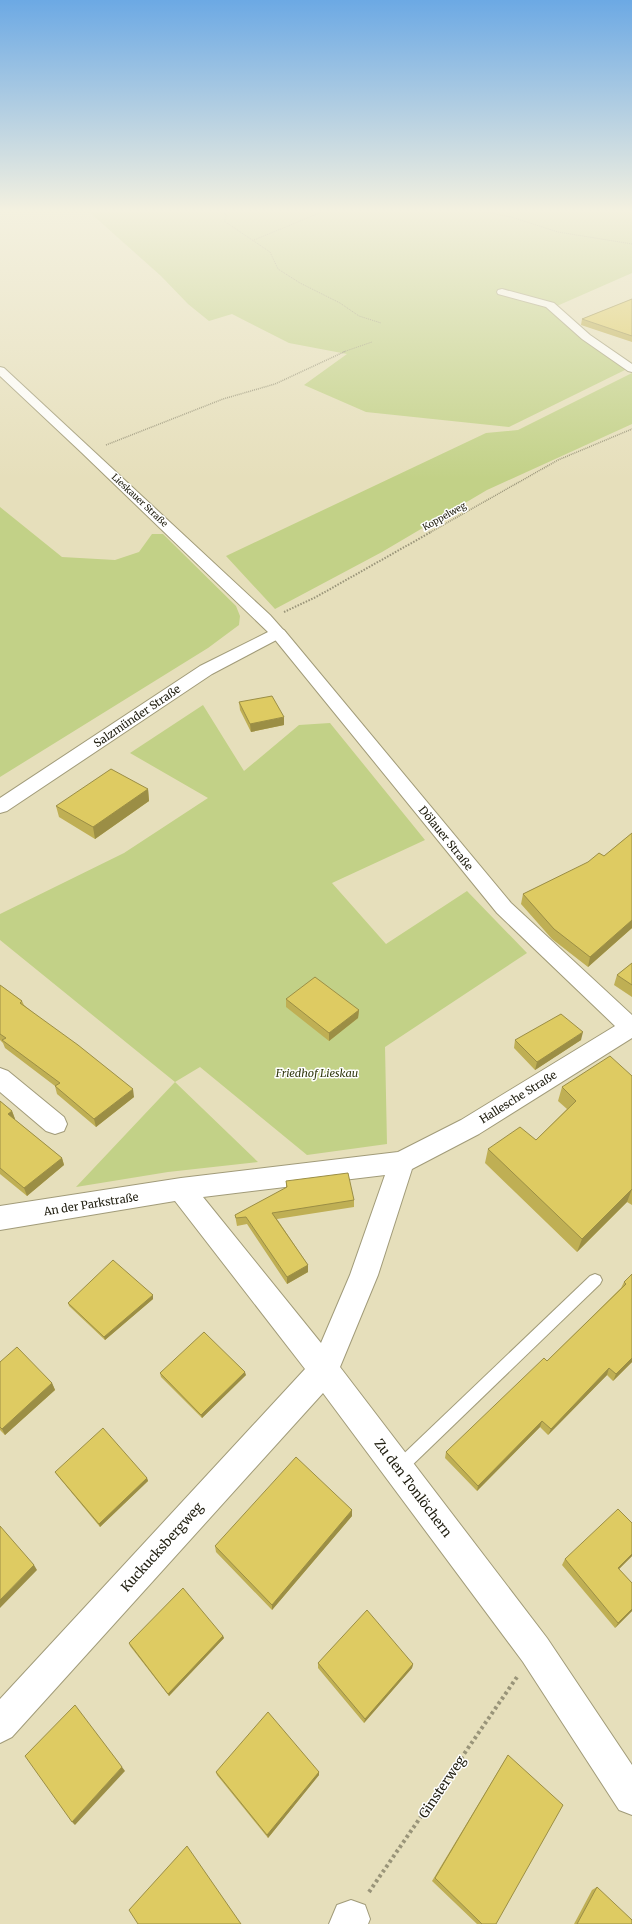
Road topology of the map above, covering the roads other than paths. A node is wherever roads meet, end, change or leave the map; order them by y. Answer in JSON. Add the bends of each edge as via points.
{"nodes":[{"id":1,"x":531,"y":300,"type":"edge"},
{"id":2,"x":632,"y":368,"type":"edge"},
{"id":3,"x":0,"y":370,"type":"edge"},
{"id":4,"x":278,"y":633,"type":"junction"},
{"id":5,"x":0,"y":807,"type":"edge"},
{"id":6,"x":632,"y":1028,"type":"edge"},
{"id":7,"x":0,"y":1078,"type":"edge"},
{"id":8,"x":55,"y":1124,"type":"dead end"},
{"id":9,"x":402,"y":1162,"type":"junction"},
{"id":10,"x":181,"y":1189,"type":"junction"},
{"id":11,"x":0,"y":1218,"type":"edge"},
{"id":12,"x":595,"y":1280,"type":"dead end"},
{"id":13,"x":324,"y":1370,"type":"junction"},
{"id":14,"x":398,"y":1468,"type":"junction"},
{"id":15,"x":0,"y":1725,"type":"edge"},
{"id":16,"x":632,"y":1797,"type":"edge"}],
"edges":[{"from":1,"to":2,"type":"street","via":[[550,305],[586,337]]},
{"from":3,"to":4,"type":"street","name":"Lieskauer Straße"},
{"from":4,"to":5,"type":"street","name":"Salzmünder Straße","via":[[206,670]]},
{"from":4,"to":6,"type":"street","name":"Dölauer Straße","via":[[504,908]]},
{"from":6,"to":9,"type":"street","name":"Hallesche Straße","via":[[470,1127]]},
{"from":7,"to":8,"type":"street"},
{"from":9,"to":10,"type":"street","name":"Hallesche Straße"},
{"from":9,"to":13,"type":"street","via":[[364,1275]]},
{"from":10,"to":11,"type":"street","name":"An der Parkstraße"},
{"from":10,"to":13,"type":"street","name":"Zu den Tonlöchern"},
{"from":12,"to":14,"type":"lane"},
{"from":13,"to":14,"type":"street","name":"Zu den Tonlöchern"},
{"from":13,"to":15,"type":"street","name":"Kuckucksbergweg"},
{"from":14,"to":16,"type":"street","name":"Zu den Tonlöchern","via":[[535,1650]]}]}
